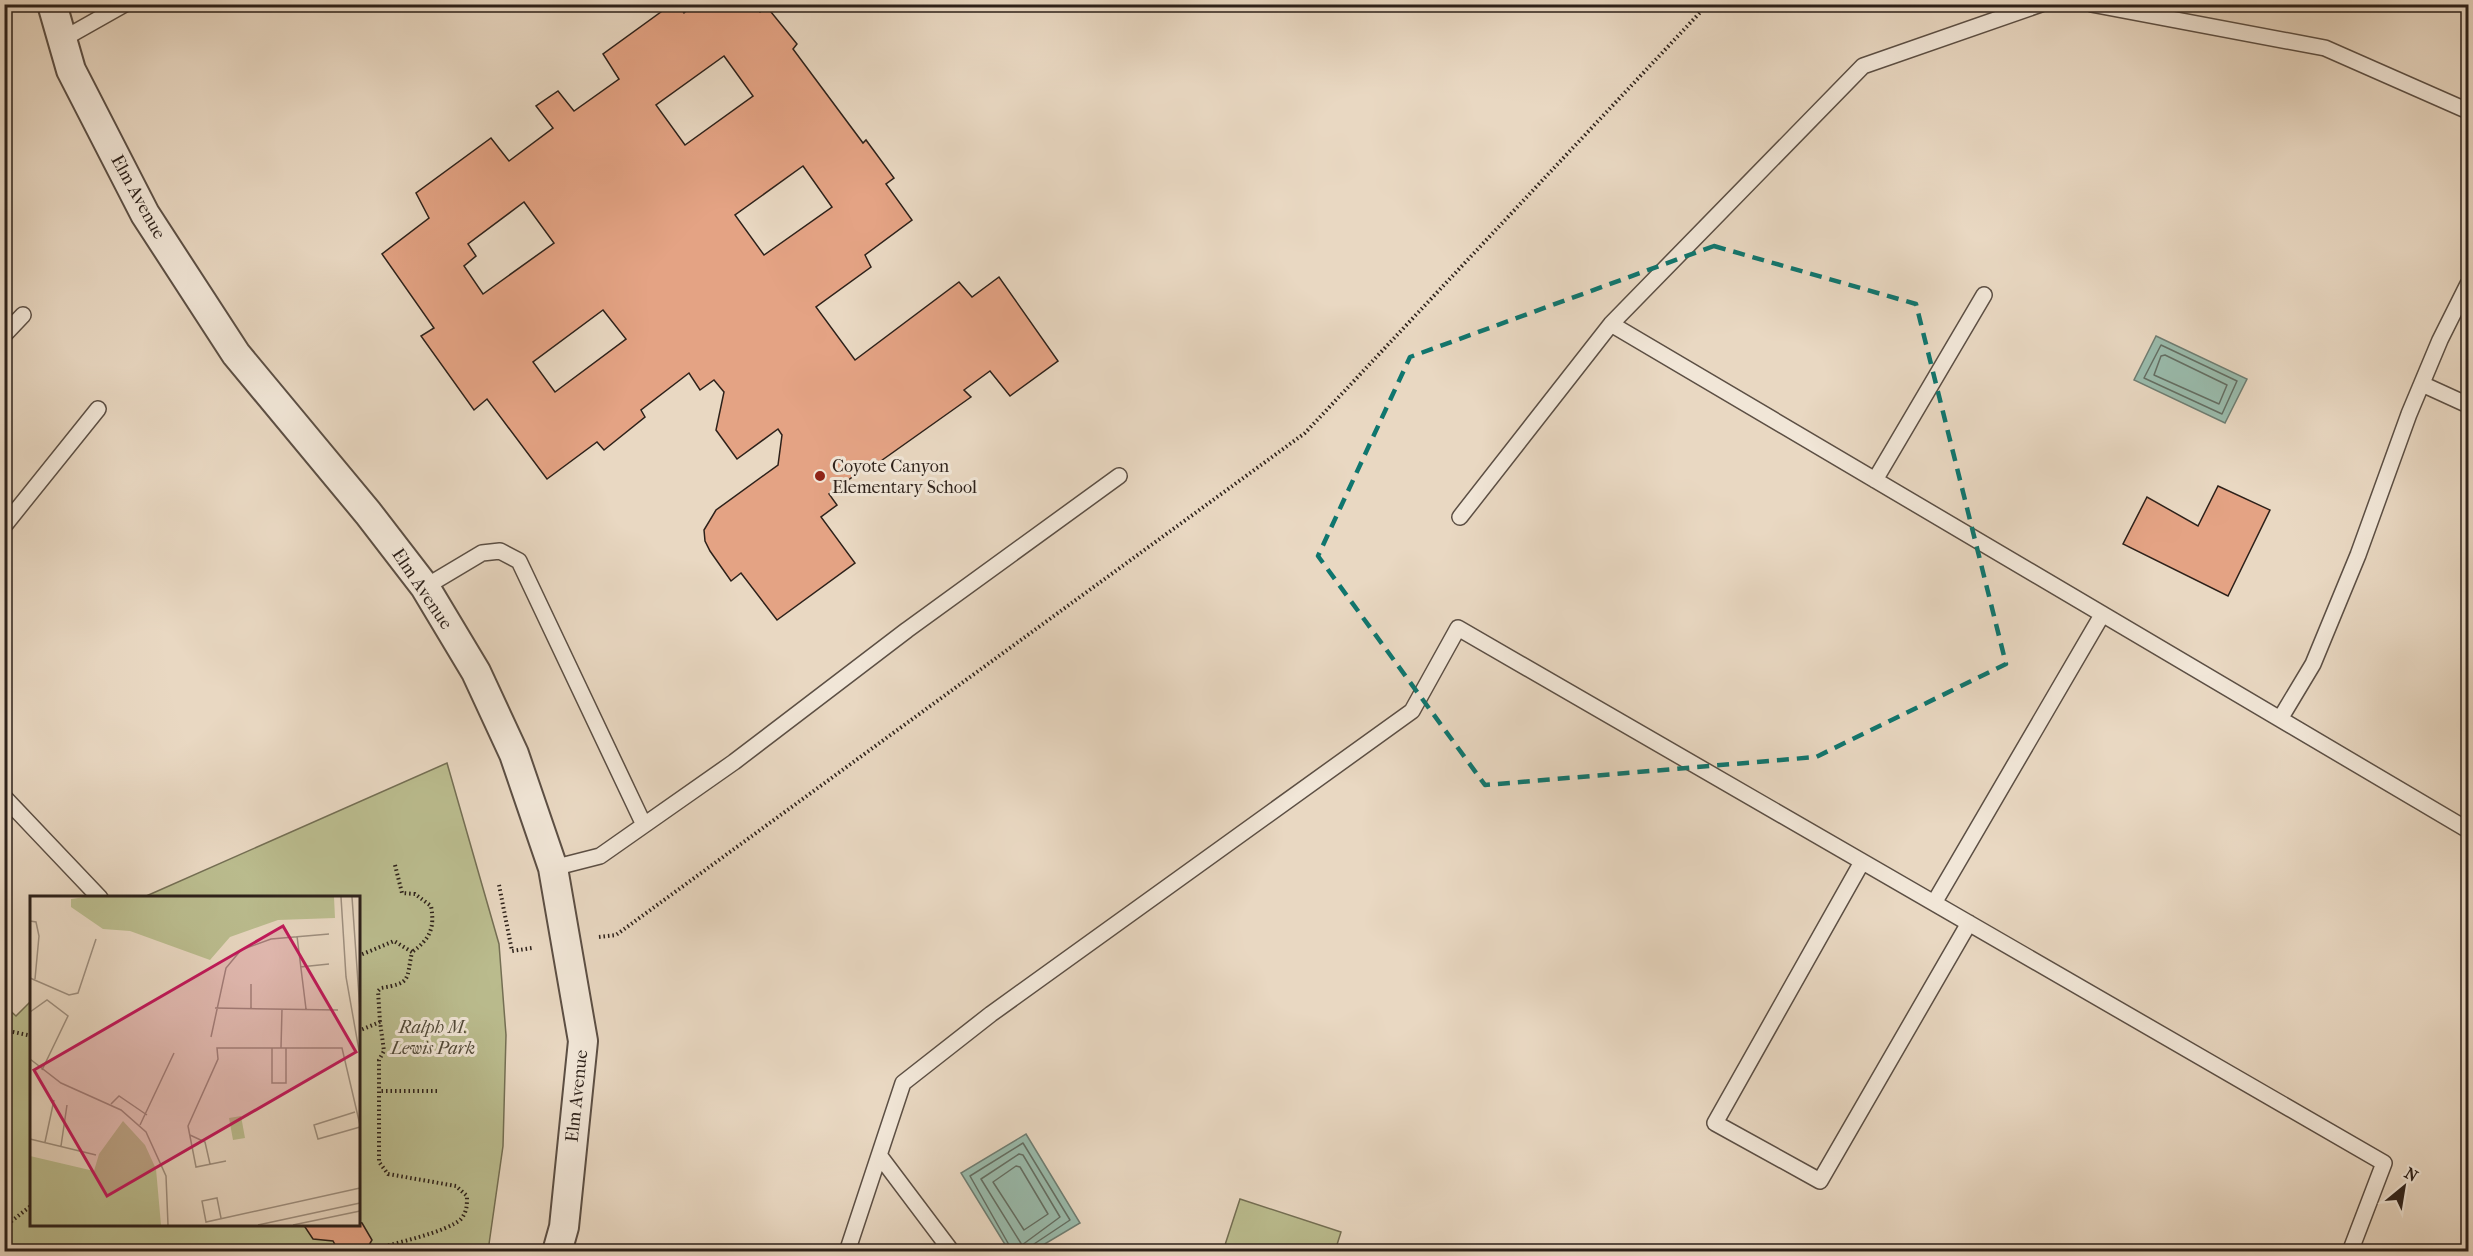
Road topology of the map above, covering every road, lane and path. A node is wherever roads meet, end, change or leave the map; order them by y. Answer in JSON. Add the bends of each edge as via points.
{"nodes":[{"id":1,"x":52,"y":4,"type":"edge"},
{"id":2,"x":125,"y":4,"type":"edge"},
{"id":3,"x":1708,"y":4,"type":"edge"},
{"id":4,"x":2041,"y":4,"type":"edge"},
{"id":5,"x":2091,"y":4,"type":"edge"},
{"id":6,"x":63,"y":39,"type":"junction"},
{"id":7,"x":2469,"y":111,"type":"edge"},
{"id":8,"x":2469,"y":284,"type":"edge"},
{"id":9,"x":1984,"y":295,"type":"dead end"},
{"id":10,"x":23,"y":315,"type":"dead end"},
{"id":11,"x":1611,"y":324,"type":"junction"},
{"id":12,"x":4,"y":335,"type":"edge"},
{"id":13,"x":2421,"y":384,"type":"junction"},
{"id":14,"x":2469,"y":405,"type":"edge"},
{"id":15,"x":98,"y":408,"type":"dead end"},
{"id":16,"x":1119,"y":476,"type":"dead end"},
{"id":17,"x":1875,"y":480,"type":"junction"},
{"id":18,"x":1460,"y":517,"type":"dead end"},
{"id":19,"x":4,"y":526,"type":"edge"},
{"id":20,"x":425,"y":587,"type":"junction"},
{"id":21,"x":2102,"y":615,"type":"junction"},
{"id":22,"x":2280,"y":719,"type":"junction"},
{"id":23,"x":4,"y":797,"type":"edge"},
{"id":24,"x":644,"y":825,"type":"junction"},
{"id":25,"x":2469,"y":830,"type":"edge"},
{"id":26,"x":1862,"y":862,"type":"junction"},
{"id":27,"x":395,"y":865,"type":"dead end"},
{"id":28,"x":553,"y":868,"type":"junction"},
{"id":29,"x":499,"y":885,"type":"dead end"},
{"id":30,"x":99,"y":896,"type":"edge"},
{"id":31,"x":1934,"y":903,"type":"junction"},
{"id":32,"x":1969,"y":923,"type":"junction"},
{"id":33,"x":616,"y":935,"type":"dead end"},
{"id":34,"x":512,"y":951,"type":"dead end"},
{"id":35,"x":412,"y":952,"type":"junction"},
{"id":36,"x":360,"y":955,"type":"edge"},
{"id":37,"x":380,"y":1022,"type":"junction"},
{"id":38,"x":4,"y":1030,"type":"edge"},
{"id":39,"x":360,"y":1030,"type":"edge"},
{"id":40,"x":30,"y":1036,"type":"edge"},
{"id":41,"x":379,"y":1091,"type":"junction"},
{"id":42,"x":438,"y":1091,"type":"dead end"},
{"id":43,"x":879,"y":1155,"type":"junction"},
{"id":44,"x":30,"y":1206,"type":"edge"},
{"id":45,"x":4,"y":1227,"type":"edge"},
{"id":46,"x":371,"y":1250,"type":"edge"},
{"id":47,"x":557,"y":1251,"type":"edge"},
{"id":48,"x":847,"y":1251,"type":"edge"},
{"id":49,"x":952,"y":1251,"type":"edge"},
{"id":50,"x":2350,"y":1251,"type":"edge"}],
"edges":[{"from":1,"to":6,"type":"street","name":"Elm Avenue"},
{"from":2,"to":6,"type":"lane"},
{"from":3,"to":33,"type":"path","via":[[1305,433]]},
{"from":4,"to":11,"type":"lane","via":[[1863,66]]},
{"from":5,"to":7,"type":"lane","via":[[2325,48]]},
{"from":6,"to":20,"type":"street","name":"Elm Avenue","via":[[71,70],[144,214],[230,344]]},
{"from":8,"to":13,"type":"lane"},
{"from":9,"to":17,"type":"lane"},
{"from":10,"to":12,"type":"lane"},
{"from":11,"to":17,"type":"lane"},
{"from":11,"to":18,"type":"lane"},
{"from":13,"to":14,"type":"lane"},
{"from":13,"to":22,"type":"lane","via":[[2313,664]]},
{"from":15,"to":19,"type":"lane"},
{"from":16,"to":24,"type":"lane"},
{"from":17,"to":21,"type":"lane"},
{"from":20,"to":24,"type":"lane","via":[[482,553],[500,551],[519,561]]},
{"from":20,"to":28,"type":"street","name":"Elm Avenue","via":[[476,672],[514,754]]},
{"from":21,"to":22,"type":"lane"},
{"from":21,"to":31,"type":"lane"},
{"from":22,"to":25,"type":"lane"},
{"from":23,"to":30,"type":"lane"},
{"from":24,"to":28,"type":"lane","via":[[600,856]]},
{"from":26,"to":31,"type":"lane"},
{"from":26,"to":32,"type":"lane","via":[[1714,1123],[1820,1181]]},
{"from":26,"to":43,"type":"lane","via":[[1458,628],[1412,711],[1000,1007],[903,1083]]},
{"from":27,"to":35,"type":"path","via":[[402,893],[415,894],[431,906],[434,923],[427,942]]},
{"from":28,"to":47,"type":"street","name":"Elm Avenue","via":[[583,1041],[564,1227]]},
{"from":29,"to":34,"type":"path"},
{"from":31,"to":32,"type":"lane"},
{"from":32,"to":50,"type":"lane","via":[[2384,1163]]},
{"from":35,"to":36,"type":"path","via":[[394,941]]},
{"from":35,"to":37,"type":"path","via":[[406,981],[378,991]]},
{"from":37,"to":39,"type":"path"},
{"from":37,"to":41,"type":"path","via":[[384,1051],[379,1060]]},
{"from":38,"to":40,"type":"path"},
{"from":41,"to":42,"type":"path"},
{"from":41,"to":46,"type":"path","via":[[379,1162],[388,1174],[456,1186],[467,1196],[467,1209],[461,1219],[448,1227]]},
{"from":43,"to":48,"type":"lane"},
{"from":43,"to":49,"type":"lane"},
{"from":44,"to":45,"type":"path"}]}
